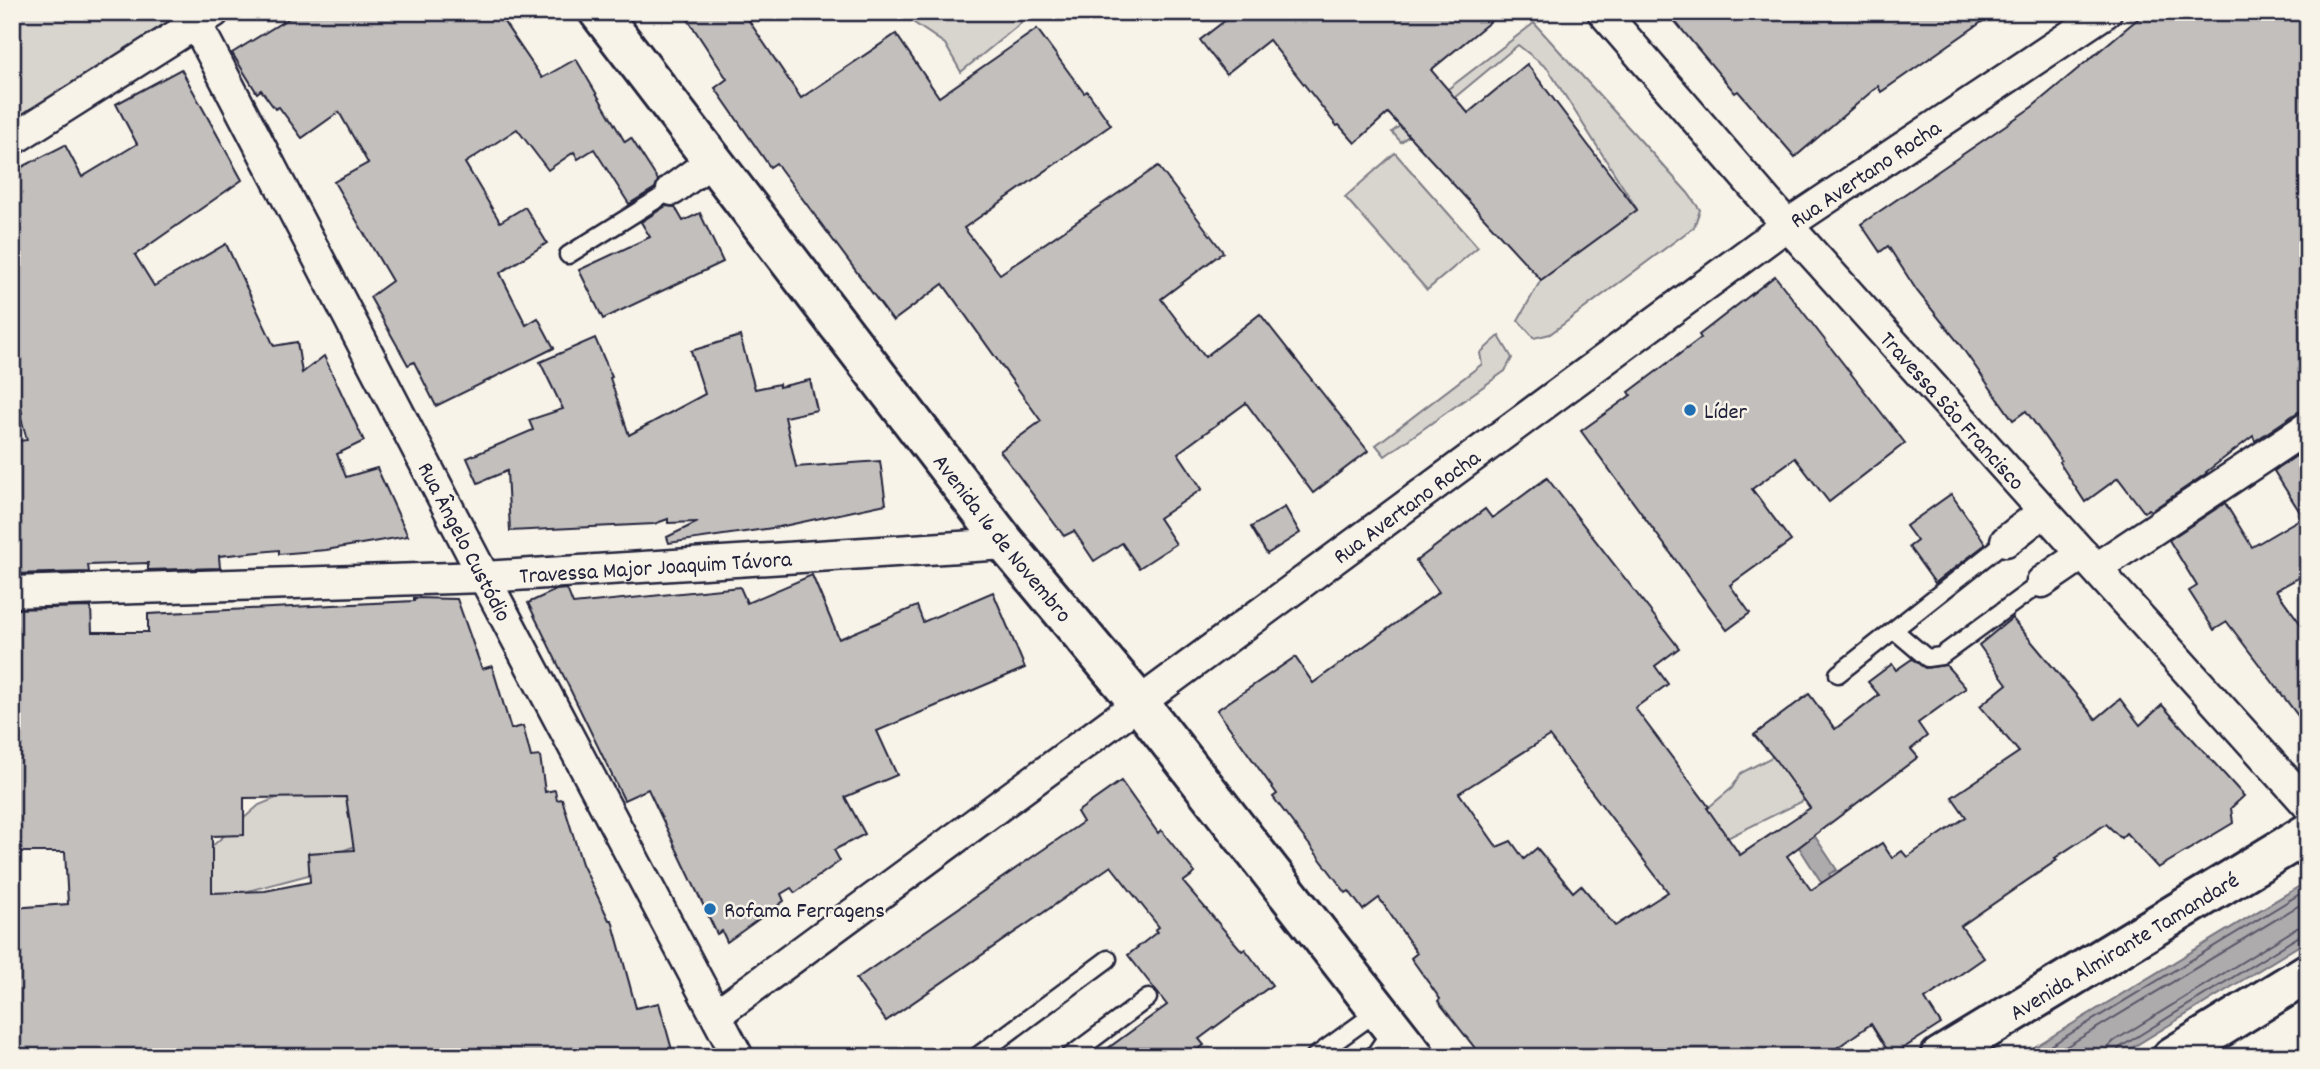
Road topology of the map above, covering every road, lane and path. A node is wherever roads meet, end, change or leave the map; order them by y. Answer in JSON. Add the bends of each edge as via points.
{"nodes":[{"id":1,"x":599,"y":12,"type":"edge"},
{"id":2,"x":1604,"y":12,"type":"edge"},
{"id":3,"x":2106,"y":12,"type":"edge"},
{"id":4,"x":206,"y":18,"type":"edge"},
{"id":5,"x":12,"y":140,"type":"edge"},
{"id":6,"x":713,"y":160,"type":"junction"},
{"id":7,"x":672,"y":190,"type":"joint"},
{"id":8,"x":1787,"y":225,"type":"junction"},
{"id":9,"x":568,"y":255,"type":"dead end"},
{"id":10,"x":2308,"y":427,"type":"edge"},
{"id":11,"x":2044,"y":511,"type":"junction"},
{"id":12,"x":2006,"y":541,"type":"joint"},
{"id":13,"x":1006,"y":544,"type":"junction"},
{"id":14,"x":2090,"y":561,"type":"junction"},
{"id":15,"x":484,"y":577,"type":"junction"},
{"id":16,"x":2042,"y":582,"type":"joint"},
{"id":17,"x":12,"y":592,"type":"edge"},
{"id":18,"x":1894,"y":630,"type":"junction"},
{"id":19,"x":1838,"y":674,"type":"dead end"},
{"id":20,"x":1140,"y":704,"type":"junction"},
{"id":21,"x":2308,"y":805,"type":"edge"},
{"id":22,"x":2308,"y":832,"type":"edge"},
{"id":23,"x":1108,"y":959,"type":"dead end"},
{"id":24,"x":2308,"y":973,"type":"edge"},
{"id":25,"x":1149,"y":998,"type":"dead end"},
{"id":26,"x":717,"y":1014,"type":"junction"},
{"id":27,"x":1389,"y":1039,"type":"edge"},
{"id":28,"x":738,"y":1057,"type":"edge"},
{"id":29,"x":976,"y":1057,"type":"edge"},
{"id":30,"x":1069,"y":1057,"type":"edge"},
{"id":31,"x":1314,"y":1057,"type":"edge"},
{"id":32,"x":1940,"y":1057,"type":"edge"},
{"id":33,"x":2172,"y":1057,"type":"edge"}],
"edges":[{"from":1,"to":6,"type":"main road","name":"Avenida 16 de Novembro"},
{"from":2,"to":8,"type":"street","name":"Travessa São Francisco"},
{"from":3,"to":8,"type":"street","name":"Rua Avertano Rocha"},
{"from":4,"to":5,"type":"street"},
{"from":4,"to":15,"type":"street","name":"Rua Ângelo Custódio"},
{"from":6,"to":7,"type":"street"},
{"from":6,"to":13,"type":"main road","name":"Avenida 16 de Novembro"},
{"from":7,"to":9,"type":"lane"},
{"from":8,"to":11,"type":"street","name":"Travessa São Francisco"},
{"from":8,"to":20,"type":"street","name":"Rua Avertano Rocha"},
{"from":10,"to":14,"type":"street"},
{"from":11,"to":12,"type":"street"},
{"from":11,"to":14,"type":"street","name":"Travessa São Francisco"},
{"from":12,"to":18,"type":"lane"},
{"from":13,"to":15,"type":"street","name":"Travessa Major Joaquim Távora"},
{"from":13,"to":20,"type":"main road","name":"Avenida 16 de Novembro"},
{"from":14,"to":16,"type":"street"},
{"from":14,"to":21,"type":"street","name":"Travessa São Francisco"},
{"from":15,"to":17,"type":"street","name":"Travessa Major Joaquim Távora"},
{"from":15,"to":26,"type":"street","name":"Rua Ângelo Custódio"},
{"from":16,"to":18,"type":"lane","via":[[1934,659]]},
{"from":18,"to":19,"type":"lane"},
{"from":20,"to":26,"type":"street","name":"Rua Avertano Rocha"},
{"from":20,"to":27,"type":"main road","name":"Avenida 16 de Novembro"},
{"from":22,"to":32,"type":"main road","name":"Avenida Almirante Tamandaré"},
{"from":23,"to":29,"type":"lane"},
{"from":24,"to":33,"type":"main road"},
{"from":25,"to":30,"type":"lane"},
{"from":26,"to":28,"type":"street","name":"Rua Ângelo Custódio"},
{"from":27,"to":31,"type":"lane"}]}
